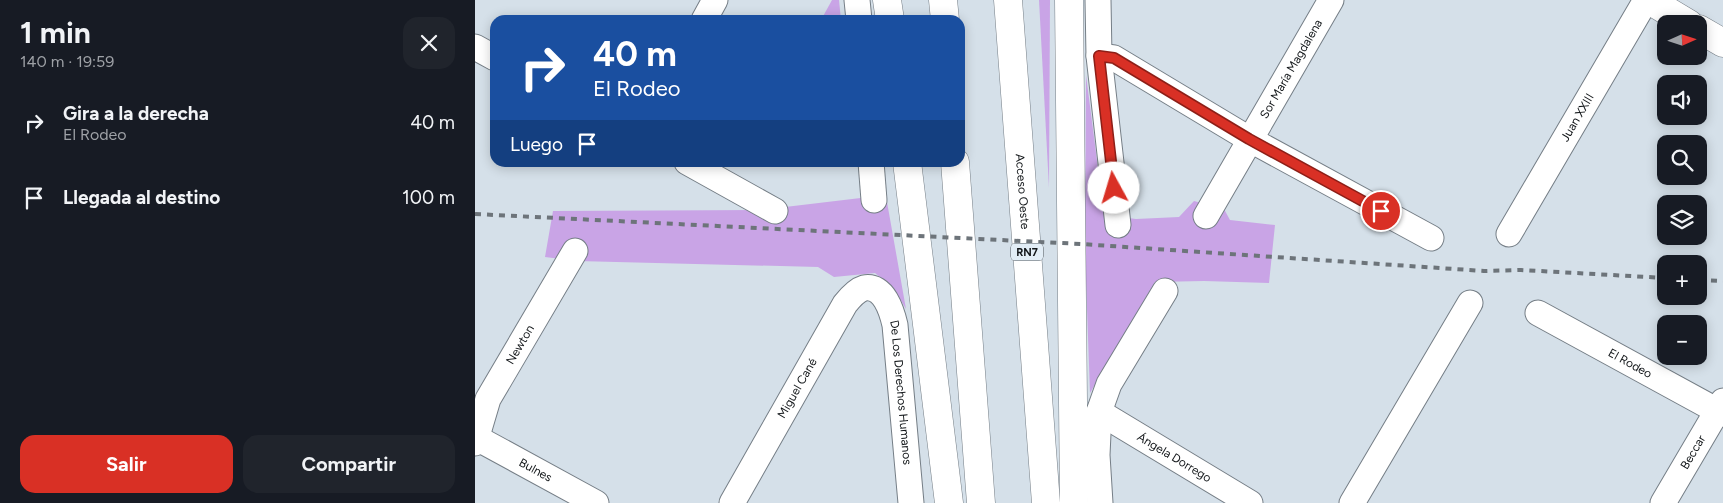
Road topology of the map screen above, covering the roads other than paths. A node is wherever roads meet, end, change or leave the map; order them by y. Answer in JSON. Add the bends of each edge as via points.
{"nodes":[{"id":1,"x":715,"y":0,"type":"edge"},
{"id":2,"x":857,"y":0,"type":"edge"},
{"id":3,"x":887,"y":0,"type":"edge"},
{"id":4,"x":943,"y":0,"type":"edge"},
{"id":5,"x":1008,"y":0,"type":"edge"},
{"id":6,"x":1069,"y":0,"type":"edge"},
{"id":7,"x":1098,"y":0,"type":"edge"},
{"id":8,"x":1331,"y":0,"type":"edge"},
{"id":9,"x":1647,"y":0,"type":"edge"},
{"id":10,"x":706,"y":15,"type":"edge"},
{"id":11,"x":858,"y":15,"type":"edge"},
{"id":12,"x":889,"y":15,"type":"edge"},
{"id":13,"x":944,"y":15,"type":"edge"},
{"id":14,"x":1673,"y":15,"type":"edge"},
{"id":15,"x":1707,"y":34,"type":"edge"},
{"id":16,"x":1723,"y":43,"type":"edge"},
{"id":17,"x":475,"y":47,"type":"edge"},
{"id":18,"x":490,"y":55,"type":"edge"},
{"id":19,"x":1099,"y":56,"type":"junction"},
{"id":20,"x":1249,"y":139,"type":"junction"},
{"id":21,"x":696,"y":167,"type":"edge"},
{"id":22,"x":871,"y":167,"type":"edge"},
{"id":23,"x":908,"y":167,"type":"edge"},
{"id":24,"x":955,"y":167,"type":"edge"},
{"id":25,"x":874,"y":200,"type":"dead end"},
{"id":26,"x":775,"y":211,"type":"dead end"},
{"id":27,"x":1206,"y":216,"type":"dead end"},
{"id":28,"x":1118,"y":225,"type":"dead end"},
{"id":29,"x":1509,"y":234,"type":"dead end"},
{"id":30,"x":1431,"y":238,"type":"dead end"},
{"id":31,"x":575,"y":252,"type":"dead end"},
{"id":32,"x":874,"y":290,"type":"joint"},
{"id":33,"x":1165,"y":291,"type":"dead end"},
{"id":34,"x":1470,"y":303,"type":"dead end"},
{"id":35,"x":1538,"y":313,"type":"dead end"},
{"id":36,"x":1721,"y":408,"type":"edge"},
{"id":37,"x":1099,"y":412,"type":"junction"},
{"id":38,"x":475,"y":439,"type":"edge"},
{"id":39,"x":596,"y":503,"type":"edge"},
{"id":40,"x":731,"y":503,"type":"edge"},
{"id":41,"x":911,"y":503,"type":"edge"},
{"id":42,"x":949,"y":503,"type":"edge"},
{"id":43,"x":981,"y":503,"type":"edge"},
{"id":44,"x":1046,"y":503,"type":"edge"},
{"id":45,"x":1074,"y":503,"type":"edge"},
{"id":46,"x":1100,"y":503,"type":"edge"},
{"id":47,"x":1250,"y":503,"type":"edge"},
{"id":48,"x":1352,"y":503,"type":"edge"},
{"id":49,"x":1663,"y":503,"type":"edge"}],
"edges":[{"from":1,"to":10,"type":"street"},
{"from":2,"to":11,"type":"street"},
{"from":3,"to":12,"type":"main road"},
{"from":4,"to":13,"type":"main road"},
{"from":5,"to":44,"type":"main road","name":"Acceso Oeste","number":"RN7"},
{"from":6,"to":45,"type":"main road"},
{"from":7,"to":19,"type":"street"},
{"from":8,"to":20,"type":"street","name":"Sor María Magdalena"},
{"from":9,"to":14,"type":"main road"},
{"from":9,"to":29,"type":"street","name":"Juan XXIII"},
{"from":15,"to":16,"type":"main road"},
{"from":17,"to":18,"type":"street"},
{"from":19,"to":20,"type":"street","via":[[1114,58]]},
{"from":19,"to":28,"type":"street"},
{"from":20,"to":27,"type":"street","name":"Sor María Magdalena"},
{"from":20,"to":30,"type":"street"},
{"from":21,"to":26,"type":"street"},
{"from":22,"to":25,"type":"street"},
{"from":23,"to":42,"type":"main road"},
{"from":24,"to":43,"type":"main road"},
{"from":31,"to":38,"type":"street","name":"Newton","via":[[487,399]]},
{"from":32,"to":40,"type":"street","name":"Miguel Cané","via":[[864,288],[845,304]]},
{"from":32,"to":41,"type":"street","name":"De Los Derechos Humanos","via":[[889,306],[895,325]]},
{"from":33,"to":37,"type":"street","via":[[1109,384]]},
{"from":34,"to":48,"type":"street"},
{"from":35,"to":36,"type":"street","name":"El Rodeo"},
{"from":36,"to":49,"type":"street","name":"Beccar"},
{"from":37,"to":46,"type":"street"},
{"from":37,"to":47,"type":"street","name":"Ángela Dorrego"},
{"from":38,"to":39,"type":"street","name":"Bulnes"}]}
